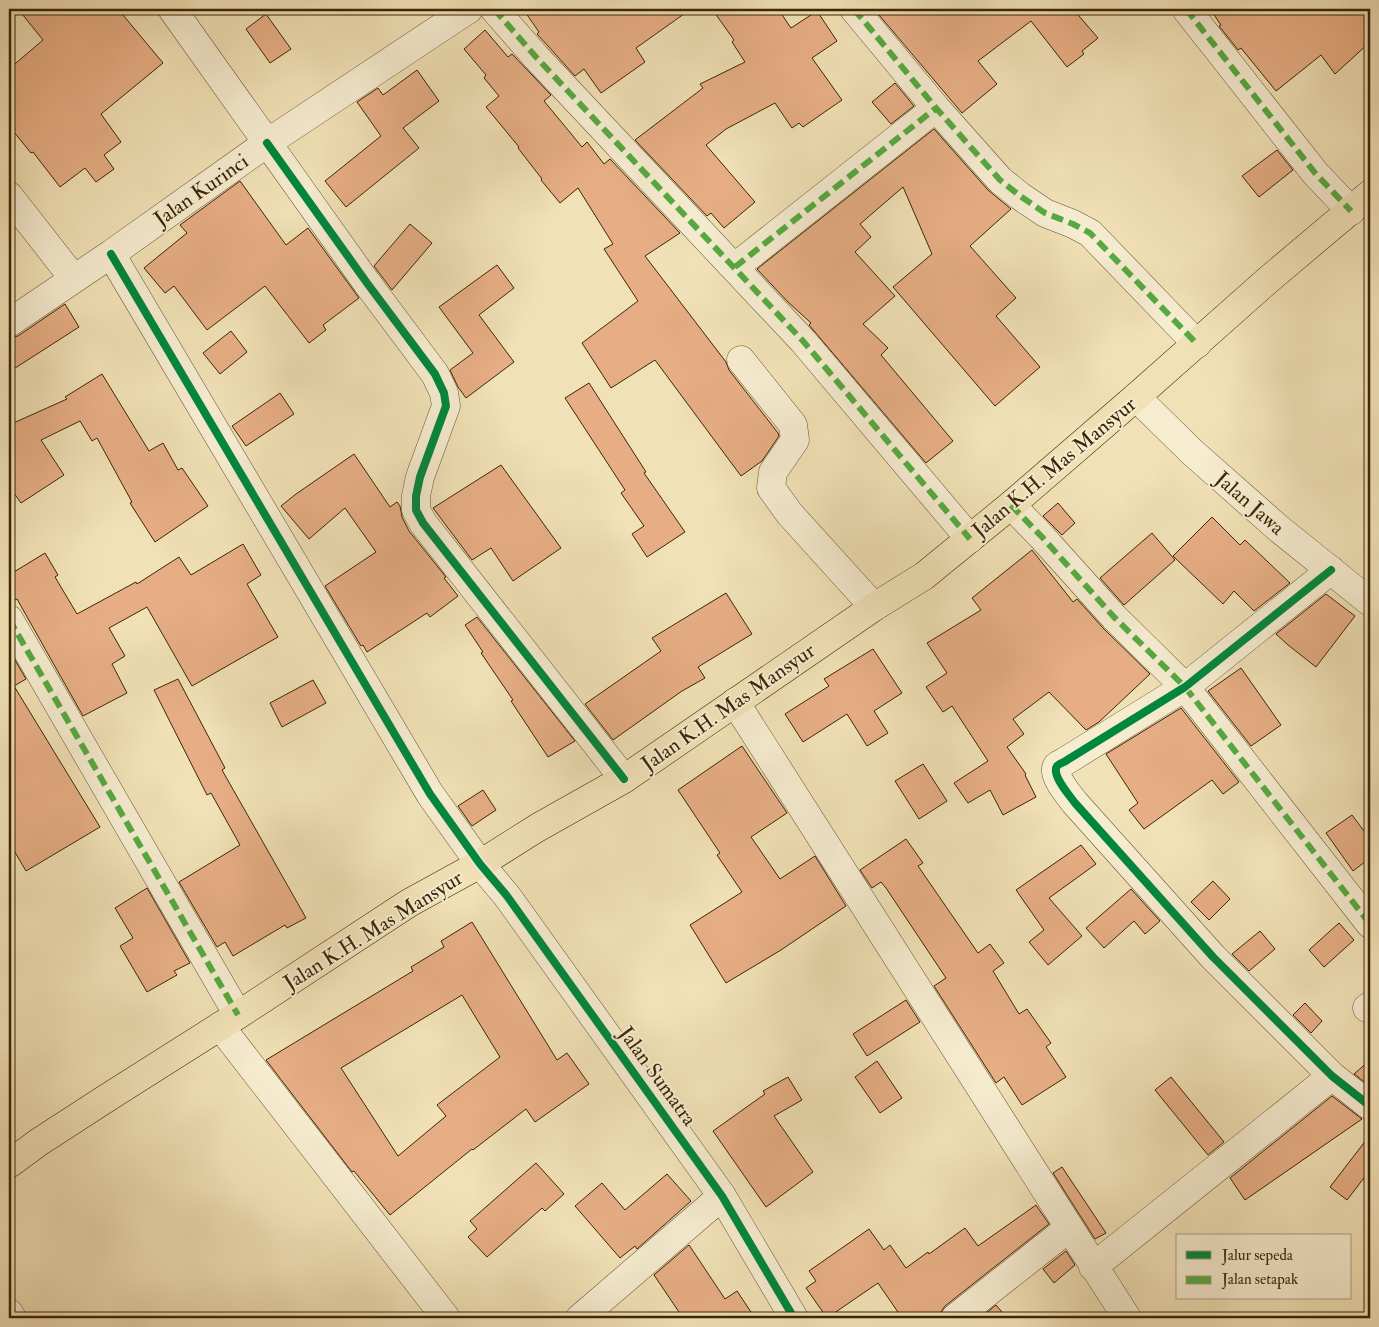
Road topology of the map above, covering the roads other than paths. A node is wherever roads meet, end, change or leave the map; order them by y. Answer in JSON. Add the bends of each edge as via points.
{"nodes":[{"id":1,"x":172,"y":9,"type":"edge"},
{"id":2,"x":494,"y":9,"type":"edge"},
{"id":3,"x":854,"y":9,"type":"edge"},
{"id":4,"x":1186,"y":9,"type":"edge"},
{"id":5,"x":455,"y":13,"type":"edge"},
{"id":6,"x":936,"y":108,"type":"junction"},
{"id":7,"x":267,"y":143,"type":"junction"},
{"id":8,"x":9,"y":196,"type":"edge"},
{"id":9,"x":1360,"y":203,"type":"edge"},
{"id":10,"x":111,"y":254,"type":"junction"},
{"id":11,"x":735,"y":267,"type":"junction"},
{"id":12,"x":74,"y":279,"type":"junction"},
{"id":13,"x":9,"y":323,"type":"edge"},
{"id":14,"x":1197,"y":344,"type":"junction"},
{"id":15,"x":741,"y":360,"type":"dead end"},
{"id":16,"x":1136,"y":398,"type":"junction"},
{"id":17,"x":1011,"y":506,"type":"junction"},
{"id":18,"x":970,"y":539,"type":"junction"},
{"id":19,"x":1331,"y":570,"type":"junction"},
{"id":20,"x":1370,"y":602,"type":"edge"},
{"id":21,"x":874,"y":607,"type":"junction"},
{"id":22,"x":9,"y":619,"type":"edge"},
{"id":23,"x":1185,"y":687,"type":"junction"},
{"id":24,"x":735,"y":702,"type":"junction"},
{"id":25,"x":624,"y":779,"type":"junction"},
{"id":26,"x":480,"y":864,"type":"junction"},
{"id":27,"x":1370,"y":924,"type":"edge"},
{"id":28,"x":229,"y":1020,"type":"junction"},
{"id":29,"x":1332,"y":1076,"type":"junction"},
{"id":30,"x":1370,"y":1106,"type":"edge"},
{"id":31,"x":9,"y":1164,"type":"edge"},
{"id":32,"x":722,"y":1196,"type":"junction"},
{"id":33,"x":1069,"y":1228,"type":"junction"},
{"id":34,"x":1093,"y":1266,"type":"junction"},
{"id":35,"x":9,"y":1313,"type":"edge"},
{"id":36,"x":12,"y":1318,"type":"edge"},
{"id":37,"x":446,"y":1318,"type":"edge"},
{"id":38,"x":580,"y":1318,"type":"edge"},
{"id":39,"x":794,"y":1318,"type":"edge"},
{"id":40,"x":955,"y":1318,"type":"edge"},
{"id":41,"x":1127,"y":1318,"type":"edge"}],
"edges":[{"from":1,"to":7,"type":"street"},
{"from":2,"to":11,"type":"street"},
{"from":3,"to":6,"type":"street"},
{"from":4,"to":9,"type":"street","via":[[1315,173]]},
{"from":5,"to":7,"type":"street","name":"Jalan Kurinci"},
{"from":6,"to":11,"type":"street"},
{"from":6,"to":14,"type":"street","via":[[1000,180],[1045,213],[1090,233]]},
{"from":7,"to":10,"type":"street","name":"Jalan Kurinci"},
{"from":7,"to":25,"type":"street","via":[[435,374],[444,393],[446,406],[416,496],[416,510],[422,523]]},
{"from":8,"to":12,"type":"street"},
{"from":9,"to":14,"type":"highway","name":"Jalan K.H. Mas Mansyur"},
{"from":10,"to":12,"type":"street","name":"Jalan Kurinci"},
{"from":10,"to":26,"type":"street","name":"Jalan Sumatra","via":[[430,794]]},
{"from":11,"to":18,"type":"street","via":[[803,341]]},
{"from":12,"to":13,"type":"street","name":"Jalan Kurinci"},
{"from":14,"to":16,"type":"highway","name":"Jalan K.H. Mas Mansyur"},
{"from":15,"to":21,"type":"street","via":[[793,425],[795,440],[773,472],[771,488],[789,513]]},
{"from":16,"to":17,"type":"highway","name":"Jalan K.H. Mas Mansyur"},
{"from":16,"to":19,"type":"street","name":"Jalan Jawa","via":[[1278,528]]},
{"from":17,"to":18,"type":"highway","name":"Jalan K.H. Mas Mansyur"},
{"from":17,"to":23,"type":"street","via":[[1114,617]]},
{"from":18,"to":21,"type":"highway","name":"Jalan K.H. Mas Mansyur","via":[[924,576]]},
{"from":19,"to":20,"type":"street","name":"Jalan Jawa"},
{"from":19,"to":23,"type":"street"},
{"from":21,"to":24,"type":"highway","name":"Jalan K.H. Mas Mansyur"},
{"from":22,"to":28,"type":"street"},
{"from":23,"to":27,"type":"street"},
{"from":23,"to":29,"type":"street","via":[[1057,766],[1056,777],[1075,803],[1213,957]]},
{"from":24,"to":25,"type":"highway","name":"Jalan K.H. Mas Mansyur"},
{"from":24,"to":33,"type":"street"},
{"from":25,"to":26,"type":"highway","name":"Jalan K.H. Mas Mansyur"},
{"from":26,"to":28,"type":"highway","name":"Jalan K.H. Mas Mansyur","via":[[409,903]]},
{"from":26,"to":32,"type":"street","name":"Jalan Sumatra","via":[[507,896]]},
{"from":28,"to":31,"type":"highway","name":"Jalan K.H. Mas Mansyur"},
{"from":28,"to":37,"type":"street"},
{"from":29,"to":30,"type":"street"},
{"from":29,"to":34,"type":"street"},
{"from":32,"to":38,"type":"street"},
{"from":32,"to":39,"type":"street","name":"Jalan Sumatra"},
{"from":33,"to":34,"type":"street"},
{"from":33,"to":40,"type":"street"},
{"from":34,"to":41,"type":"street"},
{"from":35,"to":36,"type":"street"}]}
